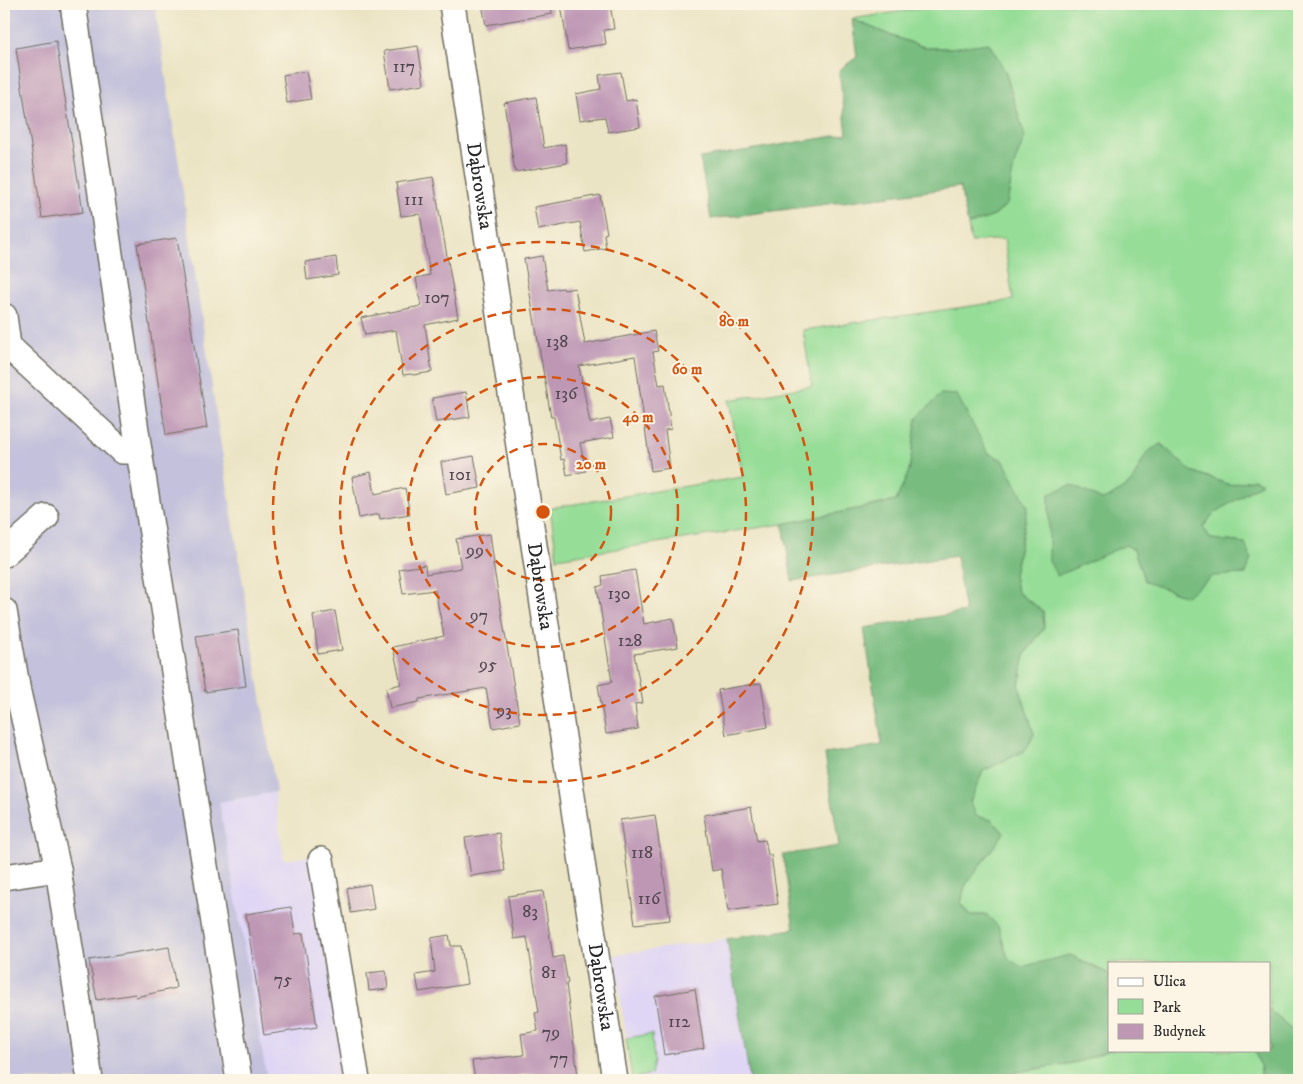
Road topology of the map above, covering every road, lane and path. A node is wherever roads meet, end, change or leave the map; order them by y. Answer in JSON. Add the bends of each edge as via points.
{"nodes":[{"id":1,"x":73,"y":4,"type":"edge"},
{"id":2,"x":452,"y":4,"type":"edge"},
{"id":3,"x":4,"y":316,"type":"edge"},
{"id":4,"x":139,"y":451,"type":"junction"},
{"id":5,"x":46,"y":517,"type":"dead end"},
{"id":6,"x":4,"y":554,"type":"edge"},
{"id":7,"x":4,"y":611,"type":"edge"},
{"id":8,"x":321,"y":860,"type":"dead end"},
{"id":9,"x":58,"y":869,"type":"junction"},
{"id":10,"x":4,"y":877,"type":"edge"},
{"id":11,"x":90,"y":1080,"type":"edge"},
{"id":12,"x":239,"y":1080,"type":"edge"},
{"id":13,"x":357,"y":1080,"type":"edge"},
{"id":14,"x":614,"y":1080,"type":"edge"}],
"edges":[{"from":1,"to":4,"type":"street"},
{"from":2,"to":14,"type":"street","name":"Dąbrowska"},
{"from":3,"to":4,"type":"street","via":[[8,346],[122,451]]},
{"from":4,"to":12,"type":"street"},
{"from":5,"to":6,"type":"street"},
{"from":7,"to":9,"type":"street","via":[[18,692]]},
{"from":8,"to":13,"type":"street"},
{"from":9,"to":10,"type":"street"},
{"from":9,"to":11,"type":"street"}]}
